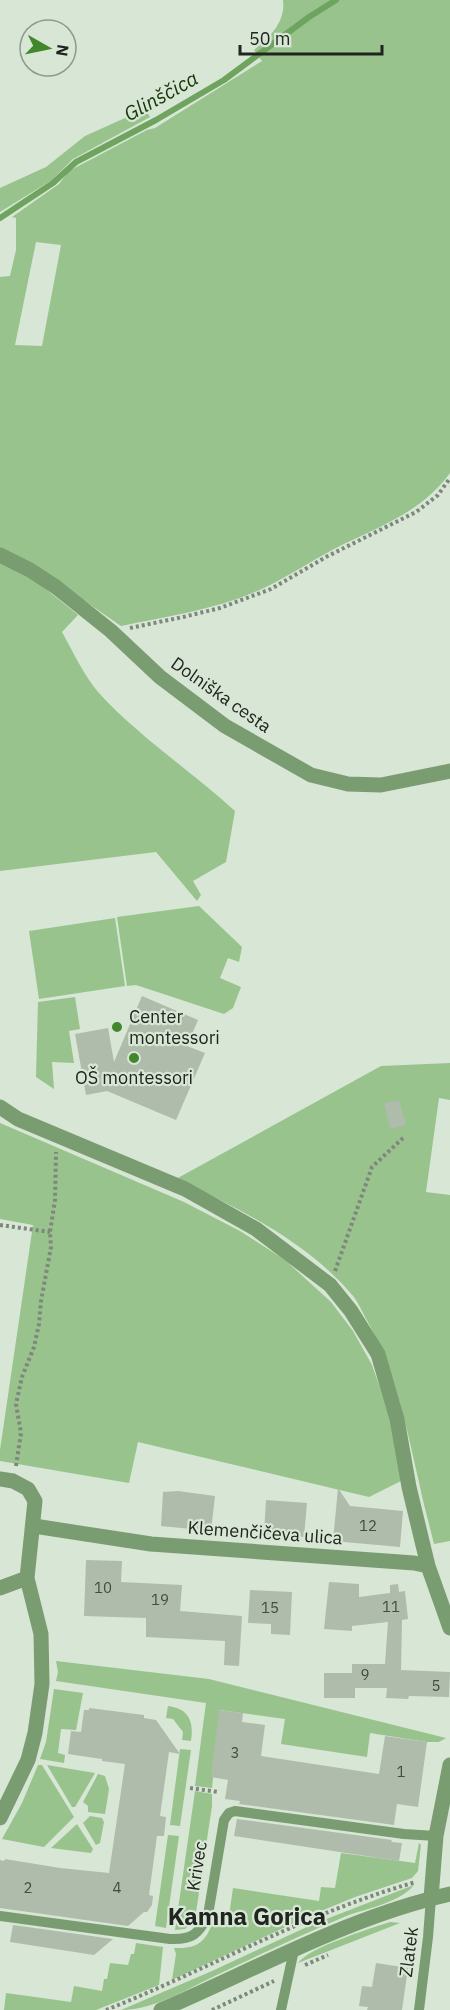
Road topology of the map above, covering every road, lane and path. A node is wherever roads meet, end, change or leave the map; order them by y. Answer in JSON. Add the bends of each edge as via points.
{"nodes":[{"id":1,"x":450,"y":478,"type":"edge"},
{"id":2,"x":0,"y":555,"type":"edge"},
{"id":3,"x":111,"y":631,"type":"junction"},
{"id":4,"x":450,"y":771,"type":"edge"},
{"id":5,"x":0,"y":1107,"type":"edge"},
{"id":6,"x":56,"y":1135,"type":"junction"},
{"id":7,"x":403,"y":1138,"type":"dead end"},
{"id":8,"x":0,"y":1225,"type":"edge"},
{"id":9,"x":50,"y":1232,"type":"junction"},
{"id":10,"x":330,"y":1286,"type":"junction"},
{"id":11,"x":6,"y":1480,"type":"edge"},
{"id":12,"x":34,"y":1526,"type":"junction"},
{"id":13,"x":428,"y":1566,"type":"junction"},
{"id":14,"x":27,"y":1578,"type":"junction"},
{"id":15,"x":0,"y":1588,"type":"edge"},
{"id":16,"x":450,"y":1628,"type":"edge"},
{"id":17,"x":450,"y":1765,"type":"edge"},
{"id":18,"x":190,"y":1788,"type":"dead end"},
{"id":19,"x":218,"y":1792,"type":"dead end"},
{"id":20,"x":0,"y":1818,"type":"edge"},
{"id":21,"x":436,"y":1836,"type":"junction"},
{"id":22,"x":415,"y":1882,"type":"dead end"},
{"id":23,"x":450,"y":1894,"type":"edge"},
{"id":24,"x":431,"y":1898,"type":"junction"},
{"id":25,"x":0,"y":1916,"type":"edge"},
{"id":26,"x":294,"y":1950,"type":"junction"},
{"id":27,"x":337,"y":1951,"type":"dead end"},
{"id":28,"x":302,"y":1967,"type":"dead end"},
{"id":29,"x":280,"y":1978,"type":"dead end"},
{"id":30,"x":106,"y":2010,"type":"edge"},
{"id":31,"x":161,"y":2010,"type":"edge"},
{"id":32,"x":212,"y":2010,"type":"edge"},
{"id":33,"x":281,"y":2010,"type":"edge"},
{"id":34,"x":419,"y":2010,"type":"edge"}],
"edges":[{"from":1,"to":3,"type":"path","via":[[438,495],[416,512],[271,589],[202,613]]},
{"from":2,"to":3,"type":"street","name":"Dolniška cesta","via":[[56,587]]},
{"from":3,"to":4,"type":"street","name":"Dolniška cesta","via":[[160,677],[225,726],[311,776],[348,784],[381,785]]},
{"from":5,"to":6,"type":"street"},
{"from":6,"to":9,"type":"path","via":[[55,1200]]},
{"from":6,"to":10,"type":"street","via":[[185,1189],[256,1229]]},
{"from":7,"to":10,"type":"path","via":[[372,1167]]},
{"from":8,"to":9,"type":"path"},
{"from":9,"to":11,"type":"path","via":[[39,1324],[16,1404],[21,1433]]},
{"from":10,"to":13,"type":"street","via":[[378,1354],[397,1419]]},
{"from":11,"to":12,"type":"street","via":[[28,1489],[35,1502]]},
{"from":12,"to":13,"type":"street","name":"Klemenčičeva ulica","via":[[151,1544]]},
{"from":12,"to":14,"type":"street"},
{"from":13,"to":16,"type":"street"},
{"from":14,"to":15,"type":"street"},
{"from":14,"to":20,"type":"street","via":[[41,1634],[42,1684],[28,1760]]},
{"from":17,"to":21,"type":"street"},
{"from":18,"to":19,"type":"path"},
{"from":21,"to":24,"type":"street"},
{"from":21,"to":25,"type":"lane","name":"Krivec","via":[[235,1811],[224,1820],[208,1915],[198,1932],[185,1940]]},
{"from":22,"to":30,"type":"path","via":[[340,1908]]},
{"from":23,"to":24,"type":"street"},
{"from":24,"to":26,"type":"street","via":[[384,1911]]},
{"from":24,"to":34,"type":"lane","name":"Zlatek"},
{"from":26,"to":31,"type":"street"},
{"from":26,"to":33,"type":"lane"},
{"from":27,"to":28,"type":"path"},
{"from":29,"to":32,"type":"path"}]}
